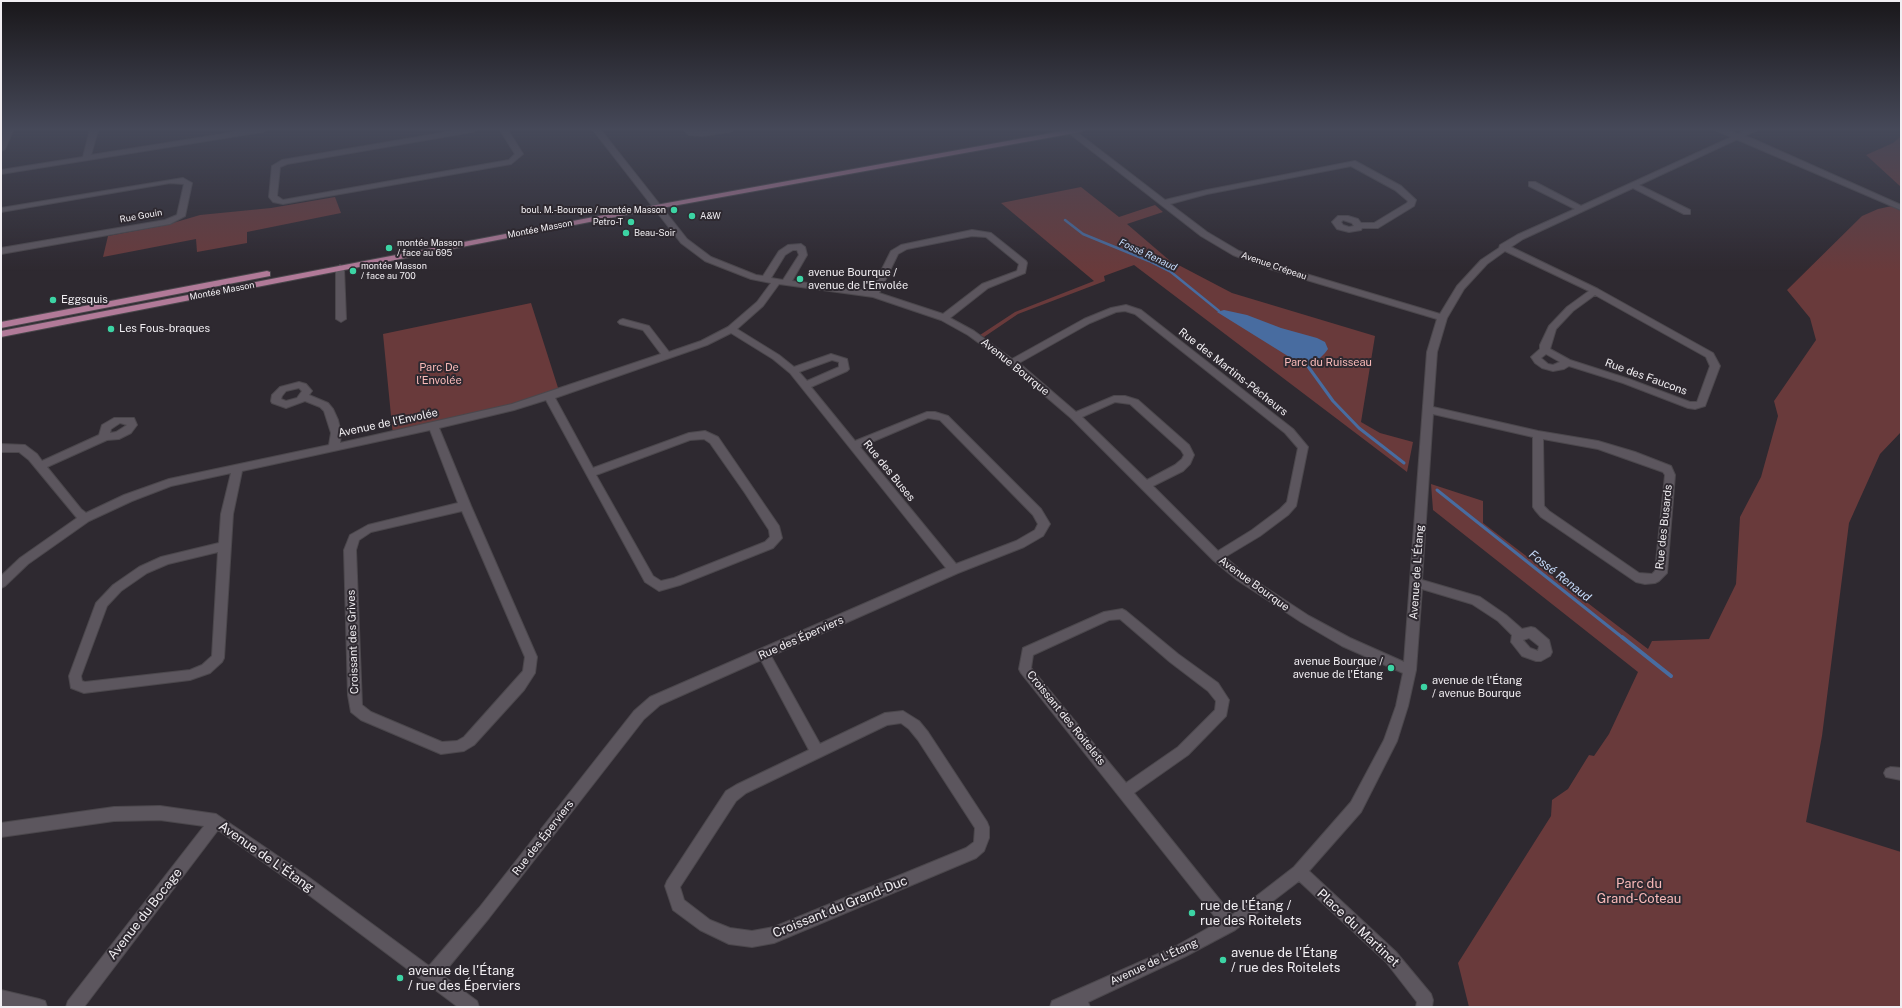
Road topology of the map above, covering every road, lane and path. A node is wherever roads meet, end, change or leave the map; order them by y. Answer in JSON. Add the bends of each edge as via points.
{"nodes":[{"id":1,"x":274,"y":177,"type":"edge"},
{"id":2,"x":425,"y":177,"type":"edge"},
{"id":3,"x":633,"y":177,"type":"edge"},
{"id":4,"x":804,"y":177,"type":"edge"},
{"id":5,"x":1130,"y":177,"type":"edge"},
{"id":6,"x":1282,"y":177,"type":"edge"},
{"id":7,"x":1378,"y":177,"type":"edge"},
{"id":8,"x":1649,"y":177,"type":"edge"},
{"id":9,"x":1823,"y":177,"type":"edge"},
{"id":10,"x":1834,"y":177,"type":"edge"},
{"id":11,"x":1532,"y":184,"type":"dead end"},
{"id":12,"x":1632,"y":185,"type":"junction"},
{"id":13,"x":1164,"y":203,"type":"junction"},
{"id":14,"x":654,"y":204,"type":"junction"},
{"id":15,"x":1579,"y":208,"type":"junction"},
{"id":16,"x":1901,"y":208,"type":"edge"},
{"id":17,"x":1,"y":210,"type":"edge"},
{"id":18,"x":1687,"y":212,"type":"dead end"},
{"id":19,"x":1901,"y":213,"type":"edge"},
{"id":20,"x":1359,"y":225,"type":"dead end"},
{"id":21,"x":1503,"y":247,"type":"junction"},
{"id":22,"x":1,"y":251,"type":"edge"},
{"id":23,"x":340,"y":268,"type":"junction"},
{"id":24,"x":766,"y":279,"type":"junction"},
{"id":25,"x":781,"y":282,"type":"junction"},
{"id":26,"x":1595,"y":291,"type":"junction"},
{"id":27,"x":874,"y":294,"type":"junction"},
{"id":28,"x":944,"y":318,"type":"junction"},
{"id":29,"x":1442,"y":318,"type":"junction"},
{"id":30,"x":340,"y":319,"type":"dead end"},
{"id":31,"x":623,"y":322,"type":"dead end"},
{"id":32,"x":1,"y":325,"type":"edge"},
{"id":33,"x":731,"y":329,"type":"junction"},
{"id":34,"x":1,"y":334,"type":"edge"},
{"id":35,"x":1545,"y":350,"type":"junction"},
{"id":36,"x":667,"y":356,"type":"junction"},
{"id":37,"x":1567,"y":362,"type":"junction"},
{"id":38,"x":1012,"y":363,"type":"junction"},
{"id":39,"x":793,"y":371,"type":"junction"},
{"id":40,"x":805,"y":386,"type":"junction"},
{"id":41,"x":549,"y":396,"type":"junction"},
{"id":42,"x":304,"y":397,"type":"dead end"},
{"id":43,"x":1427,"y":409,"type":"junction"},
{"id":44,"x":1075,"y":416,"type":"junction"},
{"id":45,"x":433,"y":426,"type":"junction"},
{"id":46,"x":1538,"y":435,"type":"junction"},
{"id":47,"x":106,"y":436,"type":"dead end"},
{"id":48,"x":334,"y":446,"type":"junction"},
{"id":49,"x":853,"y":446,"type":"junction"},
{"id":50,"x":1,"y":448,"type":"edge"},
{"id":51,"x":40,"y":466,"type":"junction"},
{"id":52,"x":237,"y":469,"type":"junction"},
{"id":53,"x":590,"y":473,"type":"junction"},
{"id":54,"x":1146,"y":485,"type":"junction"},
{"id":55,"x":464,"y":506,"type":"junction"},
{"id":56,"x":85,"y":518,"type":"junction"},
{"id":57,"x":224,"y":546,"type":"junction"},
{"id":58,"x":1217,"y":557,"type":"junction"},
{"id":59,"x":954,"y":570,"type":"junction"},
{"id":60,"x":1,"y":583,"type":"edge"},
{"id":61,"x":1416,"y":583,"type":"junction"},
{"id":62,"x":1520,"y":635,"type":"dead end"},
{"id":63,"x":764,"y":654,"type":"junction"},
{"id":64,"x":1410,"y":670,"type":"junction"},
{"id":65,"x":817,"y":752,"type":"junction"},
{"id":66,"x":1125,"y":792,"type":"junction"},
{"id":67,"x":216,"y":821,"type":"junction"},
{"id":68,"x":1,"y":830,"type":"edge"},
{"id":69,"x":1299,"y":872,"type":"junction"},
{"id":70,"x":1230,"y":925,"type":"junction"},
{"id":71,"x":431,"y":976,"type":"junction"},
{"id":72,"x":1,"y":998,"type":"edge"},
{"id":73,"x":1080,"y":1002,"type":"edge"},
{"id":74,"x":39,"y":1007,"type":"edge"},
{"id":75,"x":74,"y":1007,"type":"edge"},
{"id":76,"x":472,"y":1007,"type":"edge"},
{"id":77,"x":1058,"y":1007,"type":"edge"},
{"id":78,"x":1424,"y":1007,"type":"edge"}],
"edges":[{"from":1,"to":2,"type":"street","via":[[273,197],[283,202]]},
{"from":3,"to":14,"type":"street","name":"Avenue Bourque"},
{"from":4,"to":14,"type":"main road","name":"Montée Masson"},
{"from":5,"to":13,"type":"street","name":"Avenue Crépeau"},
{"from":6,"to":13,"type":"street"},
{"from":7,"to":20,"type":"street","via":[[1398,188],[1412,200],[1411,204],[1375,226]]},
{"from":8,"to":12,"type":"street","name":"Avenue de L'Étang"},
{"from":9,"to":19,"type":"street"},
{"from":10,"to":16,"type":"street"},
{"from":11,"to":15,"type":"street"},
{"from":12,"to":15,"type":"street","name":"Avenue de L'Étang"},
{"from":12,"to":18,"type":"street"},
{"from":13,"to":29,"type":"street","name":"Avenue Crépeau","via":[[1214,241],[1249,259]]},
{"from":14,"to":23,"type":"main road","name":"Montée Masson"},
{"from":14,"to":24,"type":"street","name":"Avenue Bourque","via":[[684,241],[708,259],[754,277]]},
{"from":14,"to":32,"type":"main road","name":"Montée Masson"},
{"from":15,"to":21,"type":"street","name":"Avenue de L'Étang"},
{"from":17,"to":22,"type":"street","name":"Rue Gouin","via":[[170,181],[183,180],[188,183],[181,216],[167,222]]},
{"from":21,"to":26,"type":"street","name":"Rue des Faucons"},
{"from":21,"to":29,"type":"street","name":"Avenue de L'Étang","via":[[1484,262],[1460,288]]},
{"from":23,"to":30,"type":"street"},
{"from":23,"to":34,"type":"main road","name":"Montée Masson"},
{"from":24,"to":25,"type":"street","name":"Avenue Bourque"},
{"from":24,"to":25,"type":"street","name":"Avenue de l'Envolée","via":[[782,253],[791,247],[801,247],[803,255]]},
{"from":25,"to":27,"type":"street","name":"Avenue Bourque"},
{"from":25,"to":33,"type":"street","name":"Avenue de l'Envolée"},
{"from":26,"to":35,"type":"street","via":[[1570,309],[1552,328]]},
{"from":26,"to":37,"type":"street","name":"Rue des Faucons","via":[[1710,355],[1715,366],[1701,404],[1688,405]]},
{"from":27,"to":28,"type":"street","name":"Avenue Bourque"},
{"from":27,"to":28,"type":"street","via":[[894,253],[904,247],[972,232],[988,235],[1023,263],[1021,273],[985,286]]},
{"from":28,"to":38,"type":"street","name":"Avenue Bourque","via":[[980,339]]},
{"from":29,"to":43,"type":"street","name":"Avenue de L'Étang","via":[[1432,352]]},
{"from":31,"to":36,"type":"street","via":[[646,328]]},
{"from":33,"to":36,"type":"street","name":"Avenue de l'Envolée"},
{"from":33,"to":39,"type":"street","name":"Rue des Buses","via":[[776,357]]},
{"from":35,"to":37,"type":"street","name":"Rue des Faucons"},
{"from":35,"to":37,"type":"street","via":[[1536,356],[1545,366],[1561,367]]},
{"from":36,"to":41,"type":"street","name":"Avenue de l'Envolée"},
{"from":38,"to":44,"type":"street","name":"Avenue Bourque"},
{"from":38,"to":58,"type":"street","name":"Rue des Martins-Pêcheurs","via":[[1087,321],[1126,308],[1138,312],[1289,431],[1303,447],[1292,503],[1256,533]]},
{"from":39,"to":40,"type":"street","name":"Rue des Buses"},
{"from":39,"to":40,"type":"street","via":[[831,357],[844,361],[844,369]]},
{"from":40,"to":49,"type":"street","name":"Rue des Buses"},
{"from":41,"to":45,"type":"street","name":"Avenue de l'Envolée"},
{"from":41,"to":53,"type":"street"},
{"from":42,"to":48,"type":"street","via":[[324,405],[328,410],[334,420]]},
{"from":43,"to":46,"type":"street","name":"Rue des Busards"},
{"from":43,"to":61,"type":"street","name":"Avenue de L'Étang"},
{"from":44,"to":54,"type":"street","name":"Avenue Bourque"},
{"from":44,"to":54,"type":"street","via":[[1114,399],[1125,398],[1134,402],[1185,448],[1189,455],[1186,461]]},
{"from":45,"to":48,"type":"street","name":"Avenue de l'Envolée"},
{"from":45,"to":55,"type":"street","name":"Croissant des Grives"},
{"from":46,"to":46,"type":"street","name":"Rue des Busards","via":[[1598,445],[1667,469],[1670,475],[1661,573],[1655,578],[1636,577],[1542,511],[1539,507]]},
{"from":47,"to":51,"type":"street"},
{"from":48,"to":52,"type":"street","name":"Avenue de l'Envolée"},
{"from":49,"to":59,"type":"street","name":"Rue des Buses"},
{"from":49,"to":59,"type":"street","name":"Rue des Éperviers","via":[[927,415],[944,418],[1037,512],[1044,524],[1039,533],[1020,544]]},
{"from":50,"to":51,"type":"street","via":[[21,448]]},
{"from":51,"to":56,"type":"street","via":[[77,512]]},
{"from":52,"to":56,"type":"street","name":"Avenue de l'Envolée","via":[[162,486]]},
{"from":52,"to":57,"type":"street","via":[[227,514]]},
{"from":53,"to":53,"type":"street","via":[[649,579],[659,586],[676,582],[762,548],[776,538],[775,529],[749,490],[714,440],[705,435],[689,437]]},
{"from":54,"to":58,"type":"street","name":"Avenue Bourque"},
{"from":55,"to":55,"type":"street","name":"Croissant des Grives","via":[[531,657],[529,673],[472,737],[459,747],[441,748],[366,716],[356,708],[350,550],[354,538],[368,529]]},
{"from":56,"to":60,"type":"street","name":"Avenue de l'Envolée","via":[[24,561]]},
{"from":57,"to":57,"type":"street","via":[[218,658],[206,669],[190,675],[84,688],[76,684],[75,676],[102,603],[117,588],[143,570],[165,560]]},
{"from":58,"to":64,"type":"street","name":"Avenue Bourque","via":[[1262,592],[1305,620],[1346,642]]},
{"from":59,"to":63,"type":"street","name":"Rue des Éperviers"},
{"from":61,"to":62,"type":"street","via":[[1476,600],[1502,618]]},
{"from":61,"to":64,"type":"street","name":"Avenue de L'Étang"},
{"from":63,"to":65,"type":"street"},
{"from":63,"to":71,"type":"street","name":"Rue des Éperviers","via":[[655,701],[639,715],[484,913]]},
{"from":64,"to":69,"type":"street","name":"Avenue de L'Étang","via":[[1402,706],[1390,741],[1366,789],[1356,807]]},
{"from":65,"to":65,"type":"street","name":"Croissant du Grand-Duc","via":[[731,796],[672,886],[678,905],[705,925],[729,936],[752,939],[774,935],[971,853],[979,846],[982,827],[978,818],[923,736],[903,717],[885,720]]},
{"from":66,"to":66,"type":"street","name":"Croissant des Roitelets","via":[[1025,669],[1027,652],[1108,615],[1122,614],[1213,687],[1223,700],[1221,712],[1183,751]]},
{"from":66,"to":70,"type":"street","name":"Croissant des Roitelets"},
{"from":67,"to":68,"type":"street","name":"Avenue de L'Étang","via":[[160,813],[114,814]]},
{"from":67,"to":71,"type":"street","name":"Avenue de L'Étang"},
{"from":67,"to":75,"type":"street","name":"Avenue du Bocage"},
{"from":69,"to":70,"type":"street","name":"Avenue de L'Étang"},
{"from":69,"to":78,"type":"street","name":"Place du Martinet","via":[[1391,957],[1424,1000]]},
{"from":70,"to":73,"type":"street","name":"Avenue de L'Étang"},
{"from":71,"to":76,"type":"street","name":"Avenue de L'Étang"},
{"from":72,"to":74,"type":"street"},
{"from":73,"to":77,"type":"street","name":"Avenue de L'Étang"}]}
